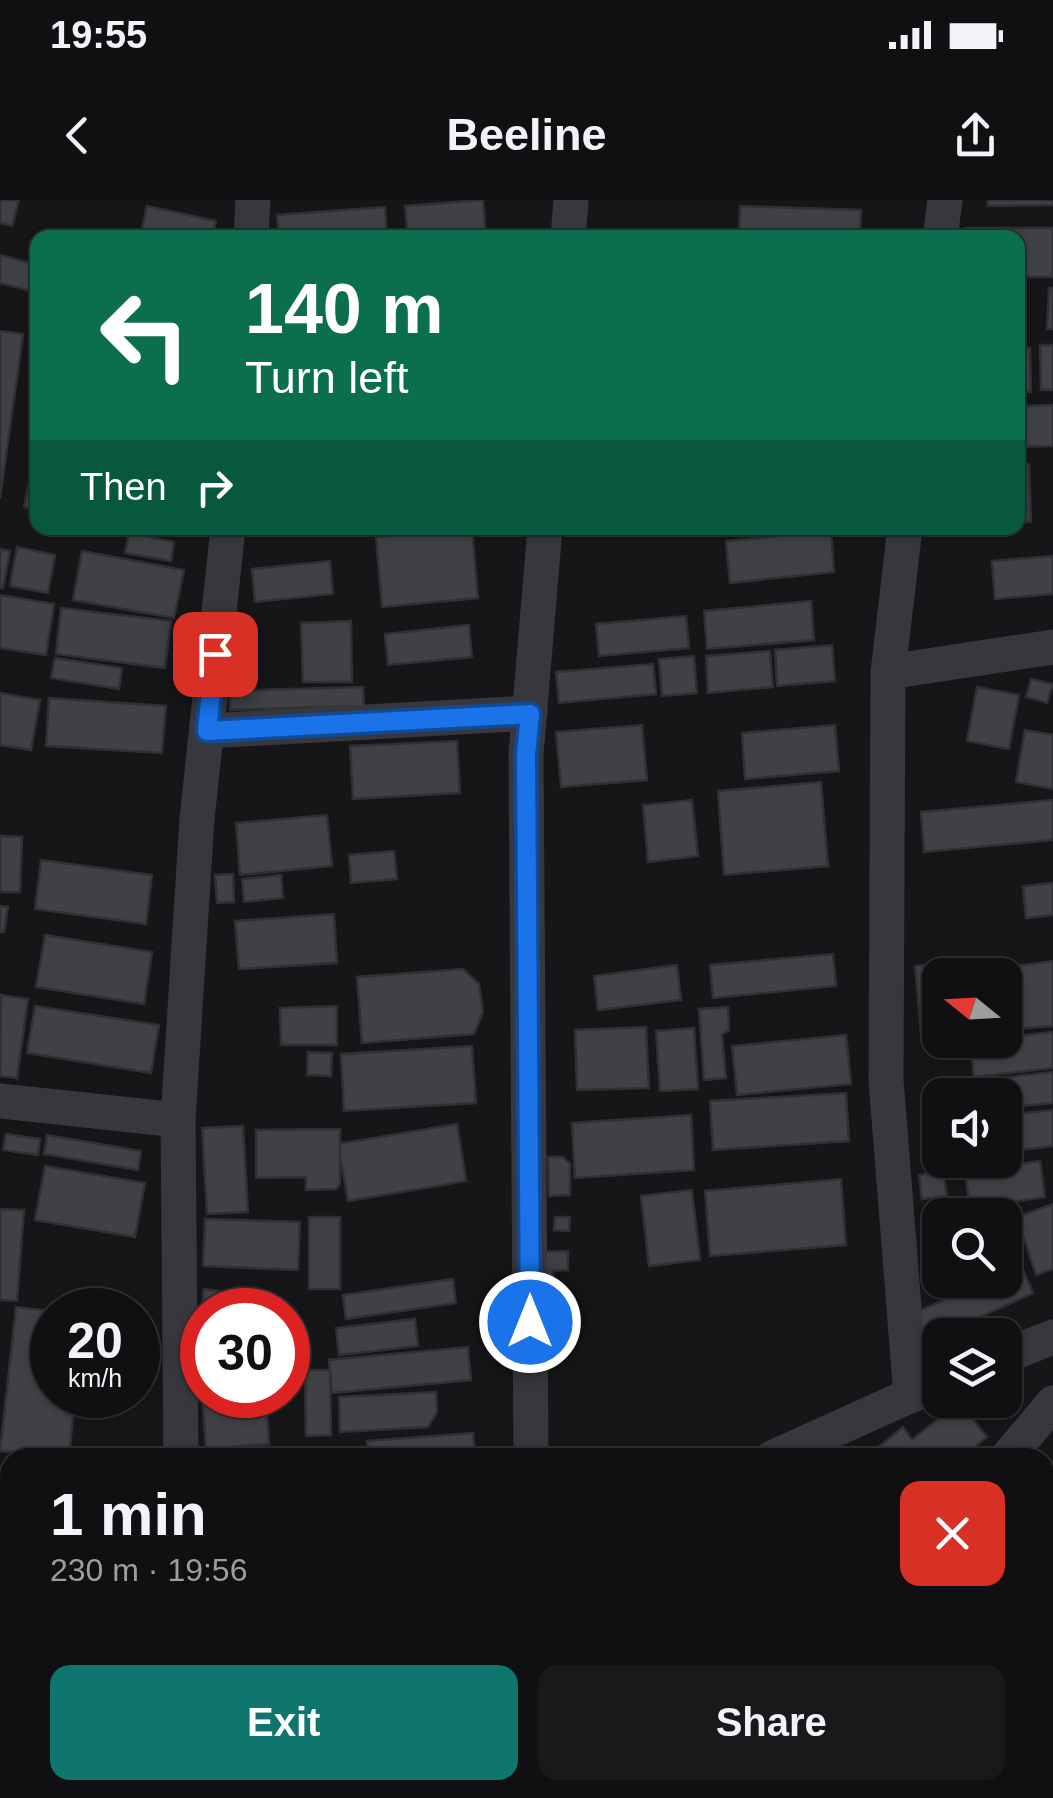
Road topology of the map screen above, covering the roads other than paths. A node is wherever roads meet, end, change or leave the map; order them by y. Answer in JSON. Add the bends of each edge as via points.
{"nodes":[{"id":1,"x":253,"y":200,"type":"edge"},
{"id":2,"x":571,"y":200,"type":"edge"},
{"id":3,"x":945,"y":200,"type":"edge"},
{"id":4,"x":251,"y":230,"type":"edge"},
{"id":5,"x":569,"y":230,"type":"edge"},
{"id":6,"x":941,"y":230,"type":"edge"},
{"id":7,"x":227,"y":535,"type":"edge"},
{"id":8,"x":544,"y":535,"type":"edge"},
{"id":9,"x":904,"y":535,"type":"edge"},
{"id":10,"x":1053,"y":647,"type":"edge"},
{"id":11,"x":888,"y":672,"type":"junction"},
{"id":12,"x":530,"y":714,"type":"junction"},
{"id":13,"x":207,"y":731,"type":"junction"},
{"id":14,"x":0,"y":1101,"type":"edge"},
{"id":15,"x":178,"y":1120,"type":"junction"},
{"id":16,"x":1053,"y":1337,"type":"edge"},
{"id":17,"x":1022,"y":1349,"type":"edge"},
{"id":18,"x":922,"y":1358,"type":"edge"},
{"id":19,"x":922,"y":1391,"type":"edge"},
{"id":20,"x":1053,"y":1403,"type":"edge"},
{"id":21,"x":181,"y":1448,"type":"edge"},
{"id":22,"x":531,"y":1448,"type":"edge"},
{"id":23,"x":794,"y":1448,"type":"edge"},
{"id":24,"x":1015,"y":1448,"type":"edge"}],
"edges":[{"from":1,"to":4,"type":"street"},
{"from":2,"to":5,"type":"street"},
{"from":3,"to":6,"type":"street"},
{"from":7,"to":13,"type":"street"},
{"from":8,"to":12,"type":"street"},
{"from":9,"to":11,"type":"street"},
{"from":10,"to":11,"type":"street"},
{"from":11,"to":18,"type":"street","via":[[886,1080]]},
{"from":12,"to":13,"type":"street"},
{"from":12,"to":22,"type":"street"},
{"from":13,"to":15,"type":"street"},
{"from":14,"to":15,"type":"street"},
{"from":15,"to":21,"type":"street"},
{"from":16,"to":17,"type":"street"},
{"from":19,"to":23,"type":"street"},
{"from":20,"to":24,"type":"street"}]}
